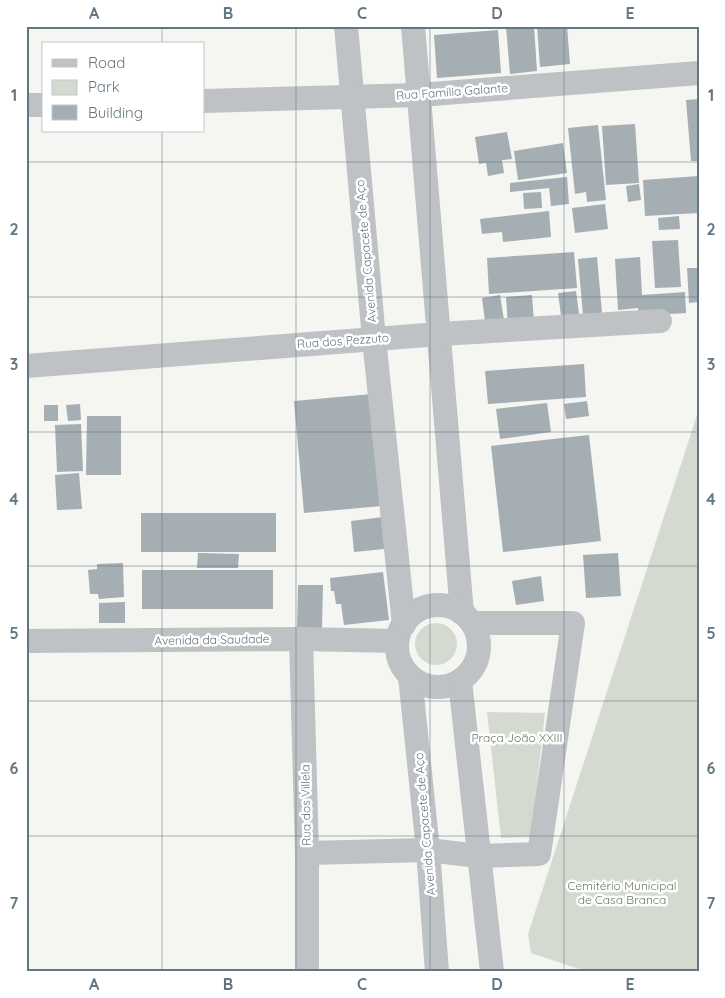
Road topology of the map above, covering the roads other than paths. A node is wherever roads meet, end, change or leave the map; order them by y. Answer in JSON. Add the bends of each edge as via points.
{"nodes":[{"id":1,"x":346,"y":26,"type":"edge"},
{"id":2,"x":413,"y":26,"type":"edge"},
{"id":3,"x":699,"y":73,"type":"edge"},
{"id":4,"x":420,"y":95,"type":"junction"},
{"id":5,"x":353,"y":97,"type":"junction"},
{"id":6,"x":205,"y":101,"type":"edge"},
{"id":7,"x":26,"y":105,"type":"edge"},
{"id":8,"x":42,"y":105,"type":"edge"},
{"id":9,"x":660,"y":321,"type":"dead end"},
{"id":10,"x":440,"y":334,"type":"junction"},
{"id":11,"x":374,"y":339,"type":"junction"},
{"id":12,"x":26,"y":366,"type":"edge"},
{"id":13,"x":467,"y":618,"type":"junction"},
{"id":14,"x":400,"y":633,"type":"junction"},
{"id":15,"x":302,"y":639,"type":"junction"},
{"id":16,"x":26,"y":642,"type":"edge"},
{"id":17,"x":410,"y":676,"type":"junction"},
{"id":18,"x":460,"y":681,"type":"junction"},
{"id":19,"x":428,"y":850,"type":"junction"},
{"id":20,"x":307,"y":853,"type":"junction"},
{"id":21,"x":479,"y":856,"type":"junction"},
{"id":22,"x":307,"y":972,"type":"edge"},
{"id":23,"x":437,"y":972,"type":"edge"},
{"id":24,"x":492,"y":972,"type":"edge"}],
"edges":[{"from":1,"to":5,"type":"street","name":"Avenida Capacete de Aço"},
{"from":2,"to":4,"type":"street"},
{"from":3,"to":4,"type":"street","name":"Rua Família Galante"},
{"from":4,"to":5,"type":"street","name":"Rua Família Galante"},
{"from":4,"to":10,"type":"street"},
{"from":5,"to":6,"type":"street","name":"Rua Família Galante"},
{"from":5,"to":11,"type":"street","name":"Avenida Capacete de Aço"},
{"from":7,"to":8,"type":"street"},
{"from":9,"to":10,"type":"street","name":"Rua dos Pezzuto"},
{"from":10,"to":11,"type":"street","name":"Rua dos Pezzuto"},
{"from":10,"to":13,"type":"street"},
{"from":11,"to":12,"type":"street","name":"Rua dos Pezzuto"},
{"from":11,"to":14,"type":"street","name":"Avenida Capacete de Aço"},
{"from":13,"to":14,"type":"street","via":[[450,608],[424,608],[413,615]]},
{"from":13,"to":18,"type":"street","via":[[478,635],[479,648],[477,660]]},
{"from":13,"to":21,"type":"street","via":[[573,623],[539,854]]},
{"from":14,"to":15,"type":"street","name":"Avenida da Saudade"},
{"from":14,"to":17,"type":"street","via":[[398,651]]},
{"from":15,"to":16,"type":"street","name":"Avenida da Saudade"},
{"from":15,"to":20,"type":"street","name":"Rua dos Villela"},
{"from":17,"to":18,"type":"street","via":[[434,687]]},
{"from":17,"to":19,"type":"street","name":"Avenida Capacete de Aço"},
{"from":18,"to":21,"type":"street"},
{"from":19,"to":20,"type":"street"},
{"from":19,"to":21,"type":"street"},
{"from":19,"to":23,"type":"street","name":"Avenida Capacete de Aço"},
{"from":20,"to":22,"type":"street","name":"Rua dos Villela"},
{"from":21,"to":24,"type":"street"}]}
